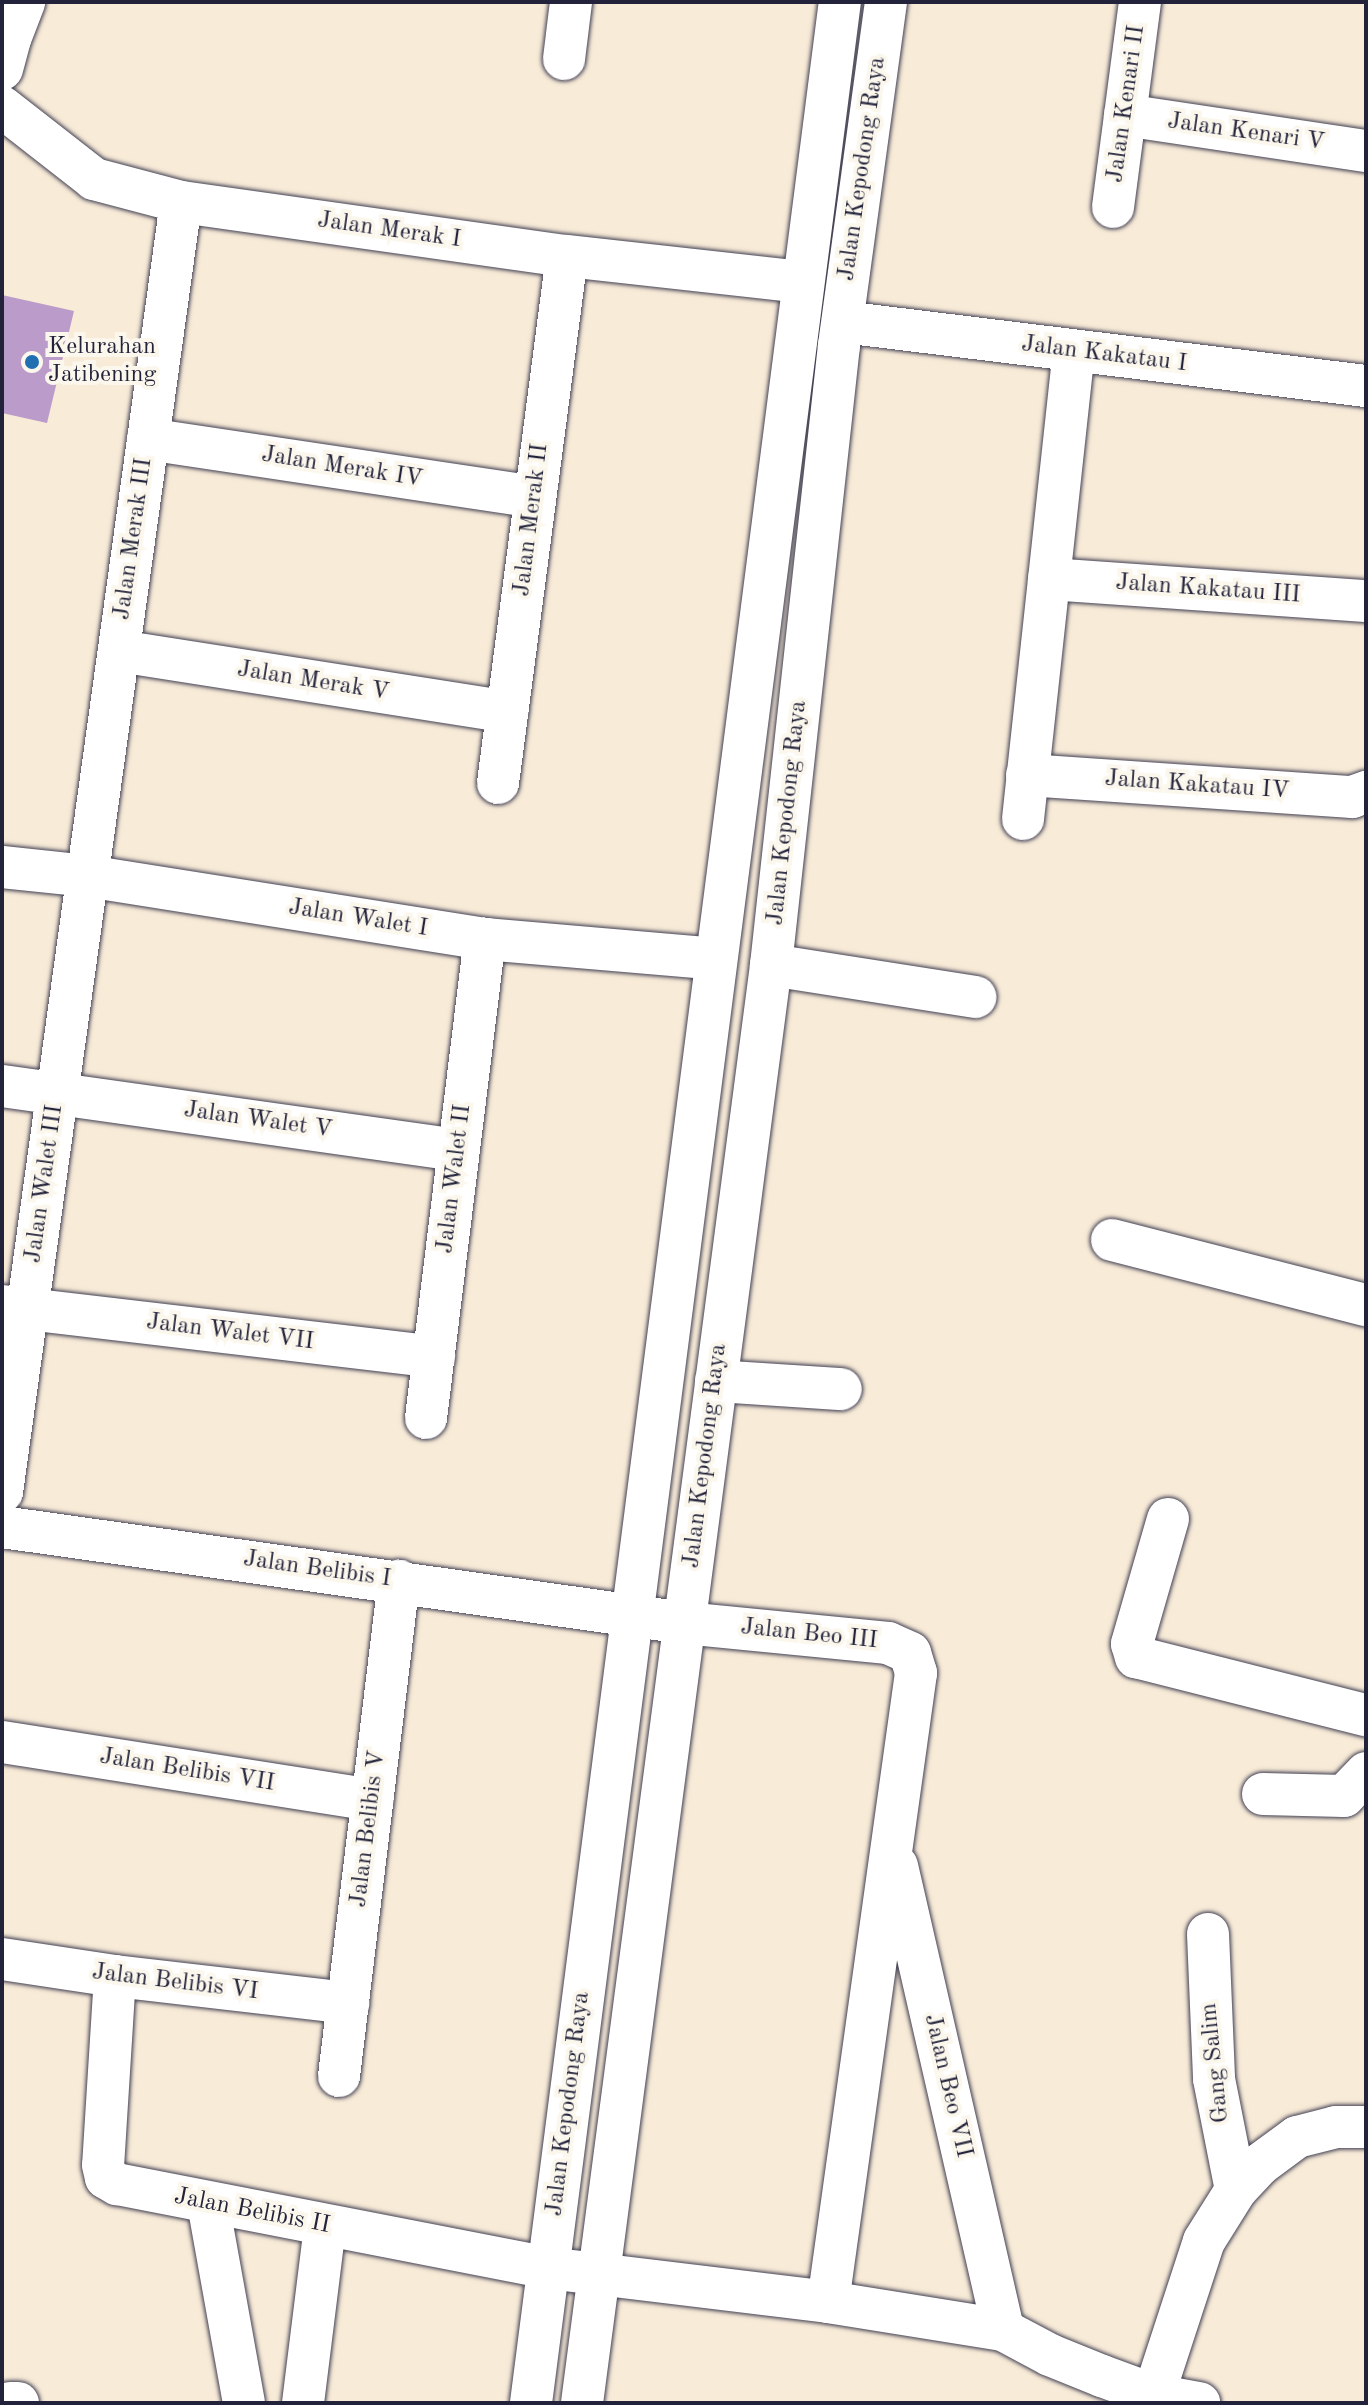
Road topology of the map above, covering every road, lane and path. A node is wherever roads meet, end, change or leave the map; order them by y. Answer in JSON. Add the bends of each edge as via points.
{"nodes":[{"id":1,"x":571,"y":2,"type":"edge"},
{"id":2,"x":840,"y":2,"type":"edge"},
{"id":3,"x":886,"y":2,"type":"edge"},
{"id":4,"x":1140,"y":2,"type":"edge"},
{"id":5,"x":564,"y":59,"type":"dead end"},
{"id":6,"x":2,"y":107,"type":"edge"},
{"id":7,"x":1125,"y":115,"type":"junction"},
{"id":8,"x":1366,"y":151,"type":"edge"},
{"id":9,"x":181,"y":202,"type":"junction"},
{"id":10,"x":1113,"y":207,"type":"dead end"},
{"id":11,"x":567,"y":256,"type":"junction"},
{"id":12,"x":852,"y":256,"type":"junction"},
{"id":13,"x":806,"y":266,"type":"junction"},
{"id":14,"x":841,"y":333,"type":"junction"},
{"id":15,"x":796,"y":339,"type":"junction"},
{"id":16,"x":1074,"y":353,"type":"junction"},
{"id":17,"x":1366,"y":386,"type":"edge"},
{"id":18,"x":148,"y":439,"type":"junction"},
{"id":19,"x":535,"y":497,"type":"junction"},
{"id":20,"x":1049,"y":579,"type":"junction"},
{"id":21,"x":1366,"y":601,"type":"edge"},
{"id":22,"x":119,"y":651,"type":"junction"},
{"id":23,"x":507,"y":712,"type":"junction"},
{"id":24,"x":1027,"y":775,"type":"junction"},
{"id":25,"x":498,"y":783,"type":"dead end"},
{"id":26,"x":1366,"y":792,"type":"edge"},
{"id":27,"x":1023,"y":819,"type":"dead end"},
{"id":28,"x":2,"y":867,"type":"edge"},
{"id":29,"x":87,"y":876,"type":"junction"},
{"id":30,"x":485,"y":939,"type":"junction"},
{"id":31,"x":716,"y":959,"type":"junction"},
{"id":32,"x":771,"y":965,"type":"junction"},
{"id":33,"x":976,"y":997,"type":"dead end"},
{"id":34,"x":2,"y":1086,"type":"edge"},
{"id":35,"x":57,"y":1093,"type":"junction"},
{"id":36,"x":459,"y":1150,"type":"junction"},
{"id":37,"x":1112,"y":1240,"type":"dead end"},
{"id":38,"x":1366,"y":1305,"type":"edge"},
{"id":39,"x":14,"y":1308,"type":"edge"},
{"id":40,"x":434,"y":1357,"type":"junction"},
{"id":41,"x":716,"y":1381,"type":"junction"},
{"id":42,"x":841,"y":1389,"type":"dead end"},
{"id":43,"x":426,"y":1418,"type":"dead end"},
{"id":44,"x":2,"y":1492,"type":"edge"},
{"id":45,"x":1168,"y":1519,"type":"dead end"},
{"id":46,"x":2,"y":1527,"type":"edge"},
{"id":47,"x":399,"y":1581,"type":"junction"},
{"id":48,"x":632,"y":1615,"type":"junction"},
{"id":49,"x":684,"y":1623,"type":"junction"},
{"id":50,"x":1366,"y":1715,"type":"edge"},
{"id":51,"x":2,"y":1742,"type":"edge"},
{"id":52,"x":1366,"y":1773,"type":"edge"},
{"id":53,"x":1263,"y":1794,"type":"dead end"},
{"id":54,"x":372,"y":1800,"type":"junction"},
{"id":55,"x":892,"y":1841,"type":"junction"},
{"id":56,"x":1208,"y":1934,"type":"dead end"},
{"id":57,"x":2,"y":1959,"type":"edge"},
{"id":58,"x":115,"y":1976,"type":"junction"},
{"id":59,"x":348,"y":2003,"type":"junction"},
{"id":60,"x":339,"y":2076,"type":"dead end"},
{"id":61,"x":1366,"y":2127,"type":"edge"},
{"id":62,"x":1236,"y":2190,"type":"junction"},
{"id":63,"x":208,"y":2203,"type":"junction"},
{"id":64,"x":325,"y":2226,"type":"junction"},
{"id":65,"x":548,"y":2268,"type":"junction"},
{"id":66,"x":599,"y":2276,"type":"junction"},
{"id":67,"x":828,"y":2302,"type":"junction"},
{"id":68,"x":1003,"y":2330,"type":"junction"},
{"id":69,"x":1097,"y":2390,"type":"edge"},
{"id":70,"x":1152,"y":2399,"type":"edge"},
{"id":71,"x":244,"y":2403,"type":"edge"},
{"id":72,"x":303,"y":2403,"type":"edge"},
{"id":73,"x":531,"y":2403,"type":"edge"},
{"id":74,"x":582,"y":2403,"type":"edge"},
{"id":75,"x":1199,"y":2403,"type":"edge"}],
"edges":[{"from":1,"to":5,"type":"street"},
{"from":2,"to":13,"type":"street","name":"Jalan Kepodong Raya"},
{"from":3,"to":12,"type":"street","name":"Jalan Kepodong Raya"},
{"from":4,"to":7,"type":"street","name":"Jalan Kenari II"},
{"from":6,"to":9,"type":"street","name":"Jalan Merak I","via":[[94,179]]},
{"from":7,"to":8,"type":"street","name":"Jalan Kenari V"},
{"from":7,"to":10,"type":"street","name":"Jalan Kenari II"},
{"from":9,"to":11,"type":"street","name":"Jalan Merak I"},
{"from":9,"to":18,"type":"street","name":"Jalan Merak III"},
{"from":11,"to":13,"type":"street","name":"Jalan Merak I"},
{"from":11,"to":19,"type":"street","name":"Jalan Merak II"},
{"from":12,"to":13,"type":"street","name":"Jalan Merak I"},
{"from":12,"to":14,"type":"street","name":"Jalan Kepodong Raya"},
{"from":13,"to":15,"type":"street","name":"Jalan Kepodong Raya"},
{"from":14,"to":15,"type":"street","name":"Jalan Kakatau I"},
{"from":14,"to":16,"type":"street","name":"Jalan Kakatau I"},
{"from":14,"to":32,"type":"street","name":"Jalan Kepodong Raya"},
{"from":15,"to":31,"type":"street","name":"Jalan Kepodong Raya"},
{"from":16,"to":17,"type":"street","name":"Jalan Kakatau I"},
{"from":16,"to":20,"type":"street"},
{"from":18,"to":19,"type":"street","name":"Jalan Merak IV"},
{"from":18,"to":22,"type":"street","name":"Jalan Merak III"},
{"from":19,"to":23,"type":"street","name":"Jalan Merak II"},
{"from":20,"to":21,"type":"street","name":"Jalan Kakatau III"},
{"from":20,"to":24,"type":"street"},
{"from":22,"to":23,"type":"street","name":"Jalan Merak V"},
{"from":22,"to":29,"type":"street","name":"Jalan Merak III"},
{"from":23,"to":25,"type":"street","name":"Jalan Merak II"},
{"from":24,"to":26,"type":"street","name":"Jalan Kakatau IV","via":[[1352,797]]},
{"from":24,"to":27,"type":"street"},
{"from":28,"to":29,"type":"street","name":"Jalan Walet I"},
{"from":29,"to":30,"type":"street","name":"Jalan Walet I"},
{"from":29,"to":35,"type":"street","name":"Jalan Walet III"},
{"from":30,"to":31,"type":"street","name":"Jalan Walet I"},
{"from":30,"to":36,"type":"street","name":"Jalan Walet II"},
{"from":31,"to":48,"type":"street","name":"Jalan Kepodong Raya"},
{"from":32,"to":33,"type":"street"},
{"from":32,"to":41,"type":"street","name":"Jalan Kepodong Raya"},
{"from":34,"to":35,"type":"street","name":"Jalan Walet V"},
{"from":35,"to":36,"type":"street","name":"Jalan Walet V"},
{"from":35,"to":39,"type":"street","name":"Jalan Walet III"},
{"from":36,"to":40,"type":"street","name":"Jalan Walet II"},
{"from":37,"to":38,"type":"street"},
{"from":39,"to":40,"type":"street","name":"Jalan Walet VII"},
{"from":39,"to":44,"type":"street","name":"Jalan Walet III"},
{"from":40,"to":43,"type":"street","name":"Jalan Walet II"},
{"from":41,"to":42,"type":"street"},
{"from":41,"to":49,"type":"street","name":"Jalan Kepodong Raya"},
{"from":45,"to":50,"type":"street","via":[[1132,1644],[1136,1657]]},
{"from":46,"to":47,"type":"street","name":"Jalan Belibis I"},
{"from":47,"to":48,"type":"street","name":"Jalan Belibis I"},
{"from":47,"to":54,"type":"street","name":"Jalan Belibis V"},
{"from":48,"to":49,"type":"street"},
{"from":48,"to":65,"type":"street","name":"Jalan Kepodong Raya"},
{"from":49,"to":55,"type":"street","name":"Jalan Beo III","via":[[888,1643],[910,1653],[916,1673]]},
{"from":49,"to":66,"type":"street","name":"Jalan Kepodong Raya"},
{"from":51,"to":54,"type":"street","name":"Jalan Belibis VII"},
{"from":52,"to":53,"type":"street","via":[[1344,1796]]},
{"from":54,"to":59,"type":"street","name":"Jalan Belibis V"},
{"from":55,"to":67,"type":"street"},
{"from":55,"to":68,"type":"street","name":"Jalan Beo VII"},
{"from":56,"to":62,"type":"street","name":"Gang Salim","via":[[1214,2079]]},
{"from":57,"to":58,"type":"street","name":"Jalan Belibis VI"},
{"from":58,"to":59,"type":"street","name":"Jalan Belibis VI"},
{"from":58,"to":63,"type":"street","name":"Jalan Belibis II","via":[[106,2178]]},
{"from":59,"to":60,"type":"street","name":"Jalan Belibis V"},
{"from":61,"to":62,"type":"street","via":[[1336,2127],[1297,2137]]},
{"from":62,"to":70,"type":"street","via":[[1204,2241]]},
{"from":63,"to":64,"type":"street","name":"Jalan Belibis II"},
{"from":63,"to":71,"type":"street"},
{"from":64,"to":65,"type":"street","name":"Jalan Belibis II"},
{"from":64,"to":72,"type":"street"},
{"from":65,"to":66,"type":"street","name":"Jalan Belibis II"},
{"from":65,"to":73,"type":"street","name":"Jalan Kepodong Raya"},
{"from":66,"to":67,"type":"street","name":"Jalan Belibis II"},
{"from":66,"to":74,"type":"street","name":"Jalan Kepodong Raya"},
{"from":67,"to":68,"type":"street","name":"Jalan Belibis II"},
{"from":68,"to":69,"type":"street","name":"Jalan Belibis II","via":[[1050,2355]]},
{"from":69,"to":70,"type":"street","name":"Jalan Belibis II"},
{"from":70,"to":75,"type":"street","name":"Jalan Belibis II"}]}
